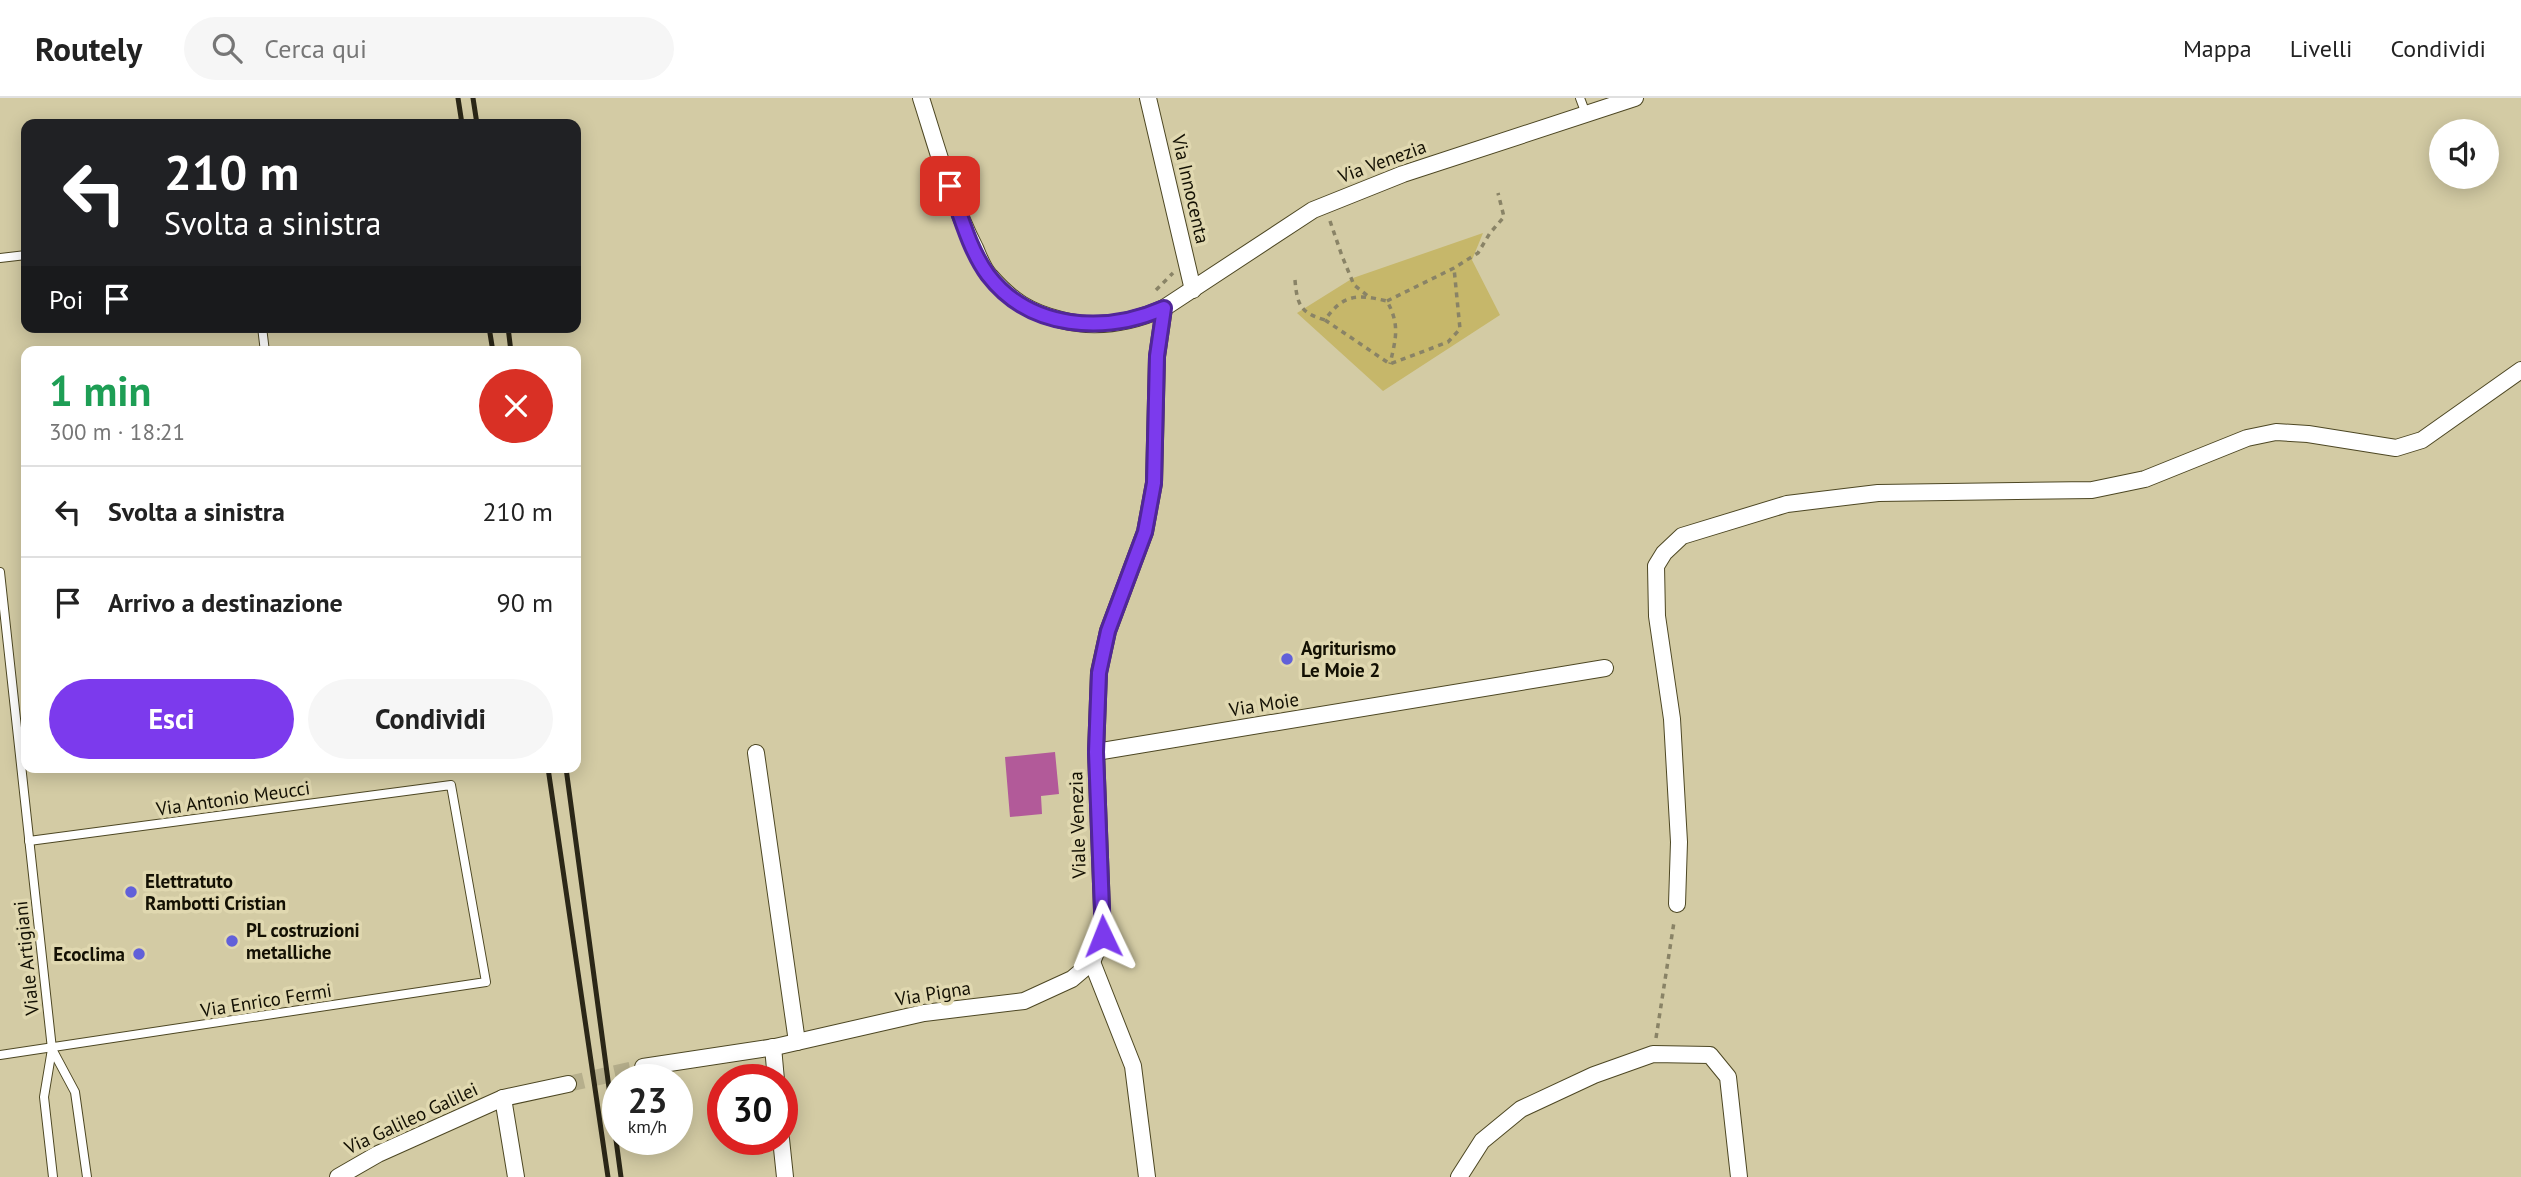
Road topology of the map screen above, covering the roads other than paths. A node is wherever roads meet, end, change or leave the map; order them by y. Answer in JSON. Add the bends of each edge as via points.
{"nodes":[{"id":1,"x":921,"y":98,"type":"edge"},
{"id":2,"x":1148,"y":98,"type":"edge"},
{"id":3,"x":1580,"y":98,"type":"edge"},
{"id":4,"x":1635,"y":98,"type":"edge"},
{"id":5,"x":1586,"y":114,"type":"junction"},
{"id":6,"x":21,"y":256,"type":"edge"},
{"id":7,"x":0,"y":258,"type":"edge"},
{"id":8,"x":1193,"y":290,"type":"junction"},
{"id":9,"x":1164,"y":308,"type":"junction"},
{"id":10,"x":1143,"y":317,"type":"junction"},
{"id":11,"x":1157,"y":356,"type":"junction"},
{"id":12,"x":2521,"y":370,"type":"edge"},
{"id":13,"x":0,"y":572,"type":"edge"},
{"id":14,"x":1605,"y":668,"type":"dead end"},
{"id":15,"x":1096,"y":752,"type":"junction"},
{"id":16,"x":756,"y":753,"type":"dead end"},
{"id":17,"x":21,"y":767,"type":"edge"},
{"id":18,"x":22,"y":773,"type":"edge"},
{"id":19,"x":29,"y":841,"type":"junction"},
{"id":20,"x":1677,"y":904,"type":"road end"},
{"id":21,"x":1092,"y":962,"type":"junction"},
{"id":22,"x":485,"y":982,"type":"joint"},
{"id":23,"x":797,"y":1042,"type":"junction"},
{"id":24,"x":773,"y":1047,"type":"junction"},
{"id":25,"x":52,"y":1049,"type":"junction"},
{"id":26,"x":0,"y":1055,"type":"edge"},
{"id":27,"x":662,"y":1064,"type":"tunnel mouth"},
{"id":28,"x":775,"y":1064,"type":"edge"},
{"id":29,"x":568,"y":1084,"type":"tunnel mouth"},
{"id":30,"x":503,"y":1098,"type":"junction"},
{"id":31,"x":783,"y":1155,"type":"edge"},
{"id":32,"x":53,"y":1177,"type":"edge"},
{"id":33,"x":88,"y":1177,"type":"edge"},
{"id":34,"x":338,"y":1177,"type":"edge"},
{"id":35,"x":516,"y":1177,"type":"edge"},
{"id":36,"x":785,"y":1177,"type":"edge"},
{"id":37,"x":1147,"y":1177,"type":"edge"},
{"id":38,"x":1459,"y":1177,"type":"edge"},
{"id":39,"x":1739,"y":1177,"type":"edge"}],
"edges":[{"from":1,"to":10,"type":"street","name":"Via Venezia","via":[[966,232],[988,274],[1013,299],[1035,313],[1075,323],[1109,324]]},
{"from":2,"to":8,"type":"street","name":"Via Innocenta"},
{"from":3,"to":5,"type":"lane"},
{"from":4,"to":5,"type":"street","name":"Via Venezia"},
{"from":5,"to":8,"type":"street","name":"Via Venezia","via":[[1403,174],[1325,205]]},
{"from":6,"to":7,"type":"lane"},
{"from":8,"to":9,"type":"street","name":"Via Venezia"},
{"from":9,"to":10,"type":"street","name":"Via Venezia"},
{"from":9,"to":11,"type":"street","name":"Viale Venezia"},
{"from":10,"to":11,"type":"street","name":"Viale Venezia"},
{"from":11,"to":15,"type":"street","name":"Viale Venezia","via":[[1154,483],[1145,532],[1108,631],[1099,673]]},
{"from":12,"to":20,"type":"street","via":[[2422,440],[2396,448],[2276,432],[2247,438],[2145,479],[2092,490],[1878,493],[1787,504],[1682,536],[1656,566],[1657,616],[1673,733]]},
{"from":13,"to":17,"type":"lane","name":"Viale Artigiani"},
{"from":14,"to":15,"type":"street","name":"Via Moie"},
{"from":15,"to":21,"type":"street","name":"Viale Venezia","via":[[1103,936]]},
{"from":16,"to":23,"type":"street"},
{"from":18,"to":19,"type":"lane","name":"Viale Artigiani"},
{"from":19,"to":22,"type":"lane","name":"Via Antonio Meucci","via":[[451,785]]},
{"from":19,"to":25,"type":"lane","name":"Viale Artigiani"},
{"from":21,"to":23,"type":"street","name":"Via Pigna","via":[[1072,979],[1024,1002],[924,1013]]},
{"from":21,"to":37,"type":"street","via":[[1133,1066]]},
{"from":22,"to":25,"type":"lane","name":"Via Enrico Fermi"},
{"from":23,"to":24,"type":"street","name":"Via Pigna"},
{"from":24,"to":27,"type":"street","name":"Via Pigna"},
{"from":24,"to":28,"type":"street"},
{"from":25,"to":26,"type":"lane","name":"Via Enrico Fermi"},
{"from":25,"to":32,"type":"lane","via":[[44,1097]]},
{"from":25,"to":33,"type":"lane","via":[[75,1093]]},
{"from":29,"to":30,"type":"street"},
{"from":30,"to":34,"type":"street","name":"Via Galileo Galilei"},
{"from":30,"to":35,"type":"street"},
{"from":31,"to":36,"type":"street"},
{"from":38,"to":39,"type":"street","via":[[1482,1141],[1521,1110],[1594,1075],[1653,1054],[1710,1055],[1728,1077]]}]}
